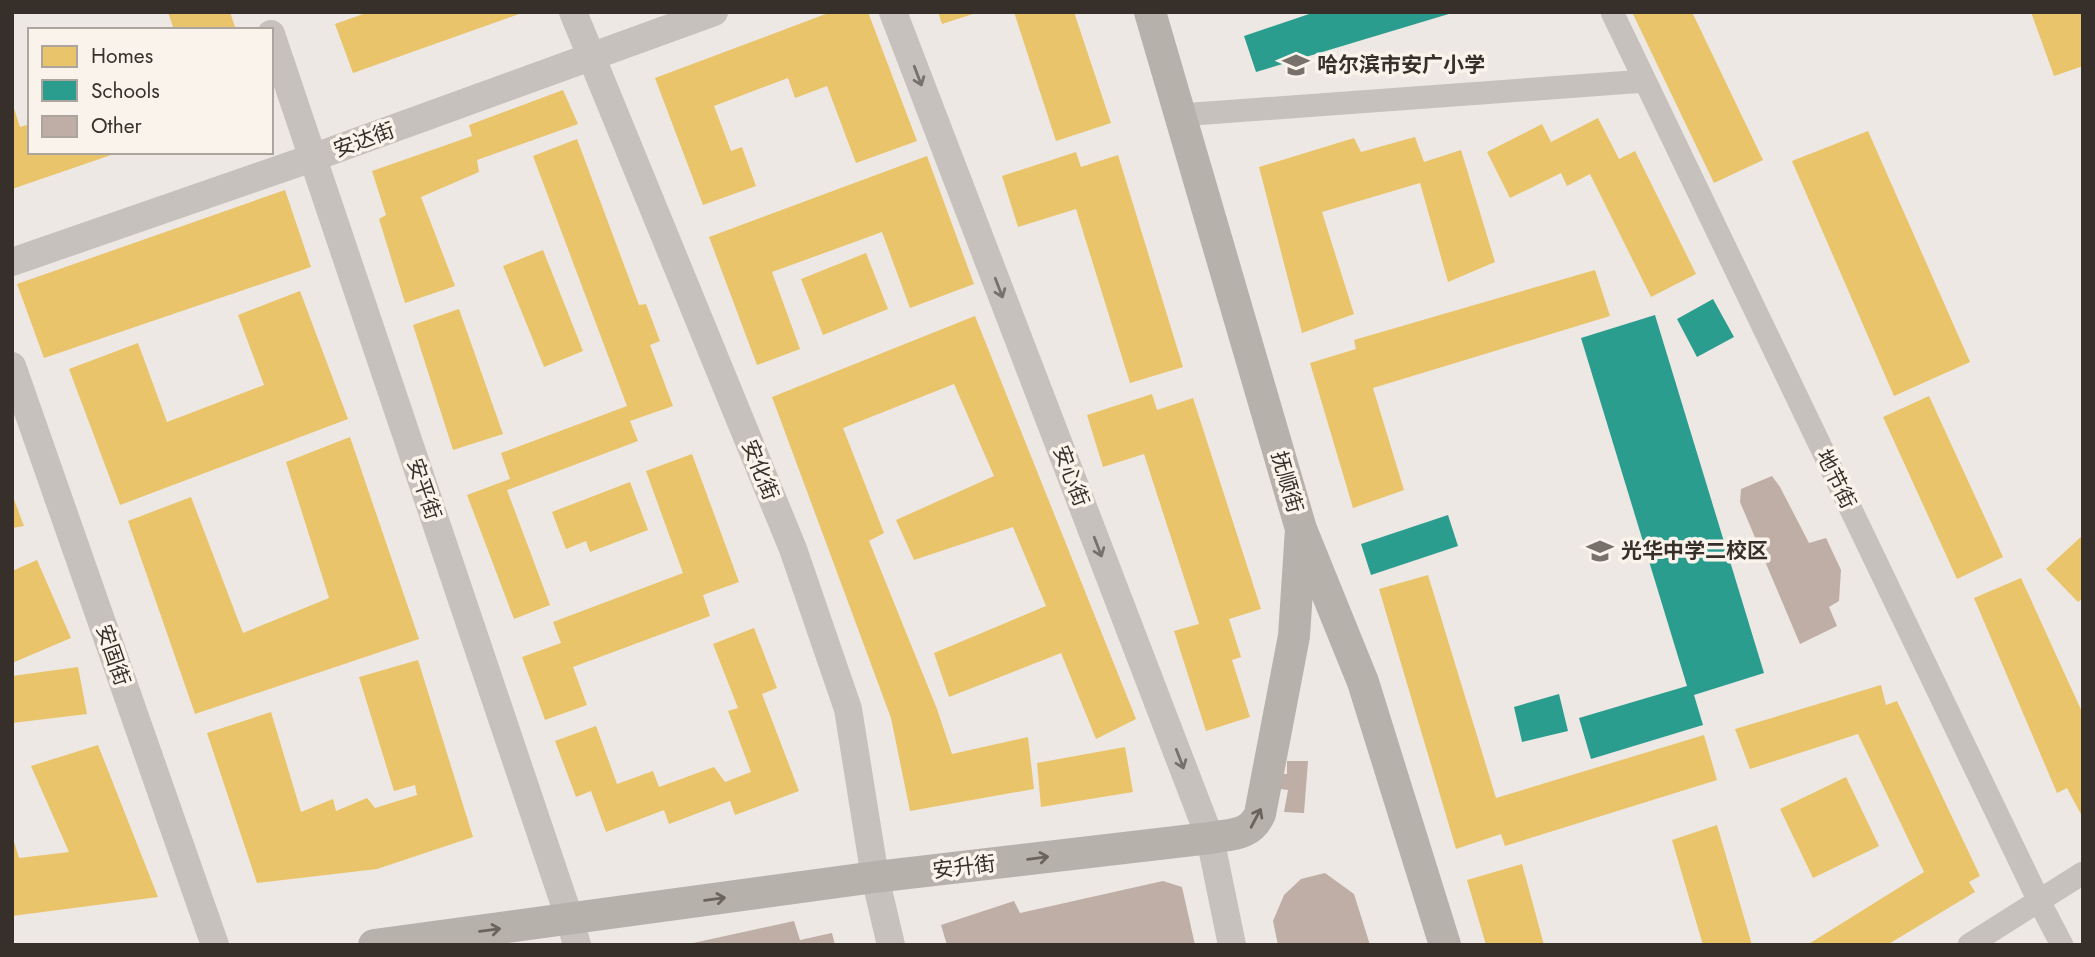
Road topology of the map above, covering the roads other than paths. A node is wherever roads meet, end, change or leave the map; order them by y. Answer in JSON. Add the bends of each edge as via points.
{"nodes":[{"id":1,"x":573,"y":12,"type":"edge"},
{"id":2,"x":714,"y":12,"type":"edge"},
{"id":3,"x":894,"y":12,"type":"edge"},
{"id":4,"x":1150,"y":12,"type":"edge"},
{"id":5,"x":1612,"y":12,"type":"edge"},
{"id":6,"x":273,"y":38,"type":"edge"},
{"id":7,"x":590,"y":58,"type":"junction"},
{"id":8,"x":1645,"y":81,"type":"junction"},
{"id":9,"x":1180,"y":115,"type":"junction"},
{"id":10,"x":312,"y":159,"type":"junction"},
{"id":11,"x":12,"y":262,"type":"edge"},
{"id":12,"x":12,"y":366,"type":"edge"},
{"id":13,"x":1301,"y":529,"type":"junction"},
{"id":14,"x":1210,"y":838,"type":"junction"},
{"id":15,"x":2083,"y":873,"type":"edge"},
{"id":16,"x":875,"y":877,"type":"junction"},
{"id":17,"x":2039,"y":901,"type":"junction"},
{"id":18,"x":573,"y":932,"type":"edge"},
{"id":19,"x":215,"y":945,"type":"edge"},
{"id":20,"x":373,"y":945,"type":"edge"},
{"id":21,"x":891,"y":945,"type":"edge"},
{"id":22,"x":1233,"y":945,"type":"edge"},
{"id":23,"x":1445,"y":945,"type":"edge"},
{"id":24,"x":1969,"y":945,"type":"edge"},
{"id":25,"x":2062,"y":945,"type":"edge"}],
"edges":[{"from":1,"to":7,"type":"street","name":"安化街"},
{"from":2,"to":7,"type":"street","name":"安达街"},
{"from":3,"to":14,"type":"street","name":"安心街","one_way":true},
{"from":4,"to":9,"type":"main road","name":"抚顺街"},
{"from":5,"to":8,"type":"street","name":"地节街"},
{"from":6,"to":10,"type":"street","name":"安平街"},
{"from":7,"to":10,"type":"street","name":"安达街"},
{"from":7,"to":16,"type":"street","name":"安化街","via":[[793,549],[848,709]]},
{"from":8,"to":9,"type":"street"},
{"from":8,"to":17,"type":"street","name":"地节街"},
{"from":9,"to":13,"type":"main road","name":"抚顺街"},
{"from":10,"to":11,"type":"street","name":"安达街"},
{"from":10,"to":18,"type":"street","name":"安平街"},
{"from":12,"to":19,"type":"street","name":"安固街"},
{"from":14,"to":13,"type":"main road","name":"安升街","one_way":true,"via":[[1247,832],[1260,814],[1294,636]]},
{"from":13,"to":23,"type":"main road","name":"抚顺街","via":[[1363,682]]},
{"from":16,"to":14,"type":"main road","name":"安升街","one_way":true},
{"from":14,"to":22,"type":"street","name":"安心街"},
{"from":15,"to":17,"type":"street"},
{"from":18,"to":16,"type":"main road","name":"安升街","one_way":true},
{"from":16,"to":21,"type":"street","name":"安化街"},
{"from":17,"to":24,"type":"street"},
{"from":17,"to":25,"type":"street","name":"地节街"},
{"from":20,"to":18,"type":"main road","name":"安升街","one_way":true}]}
